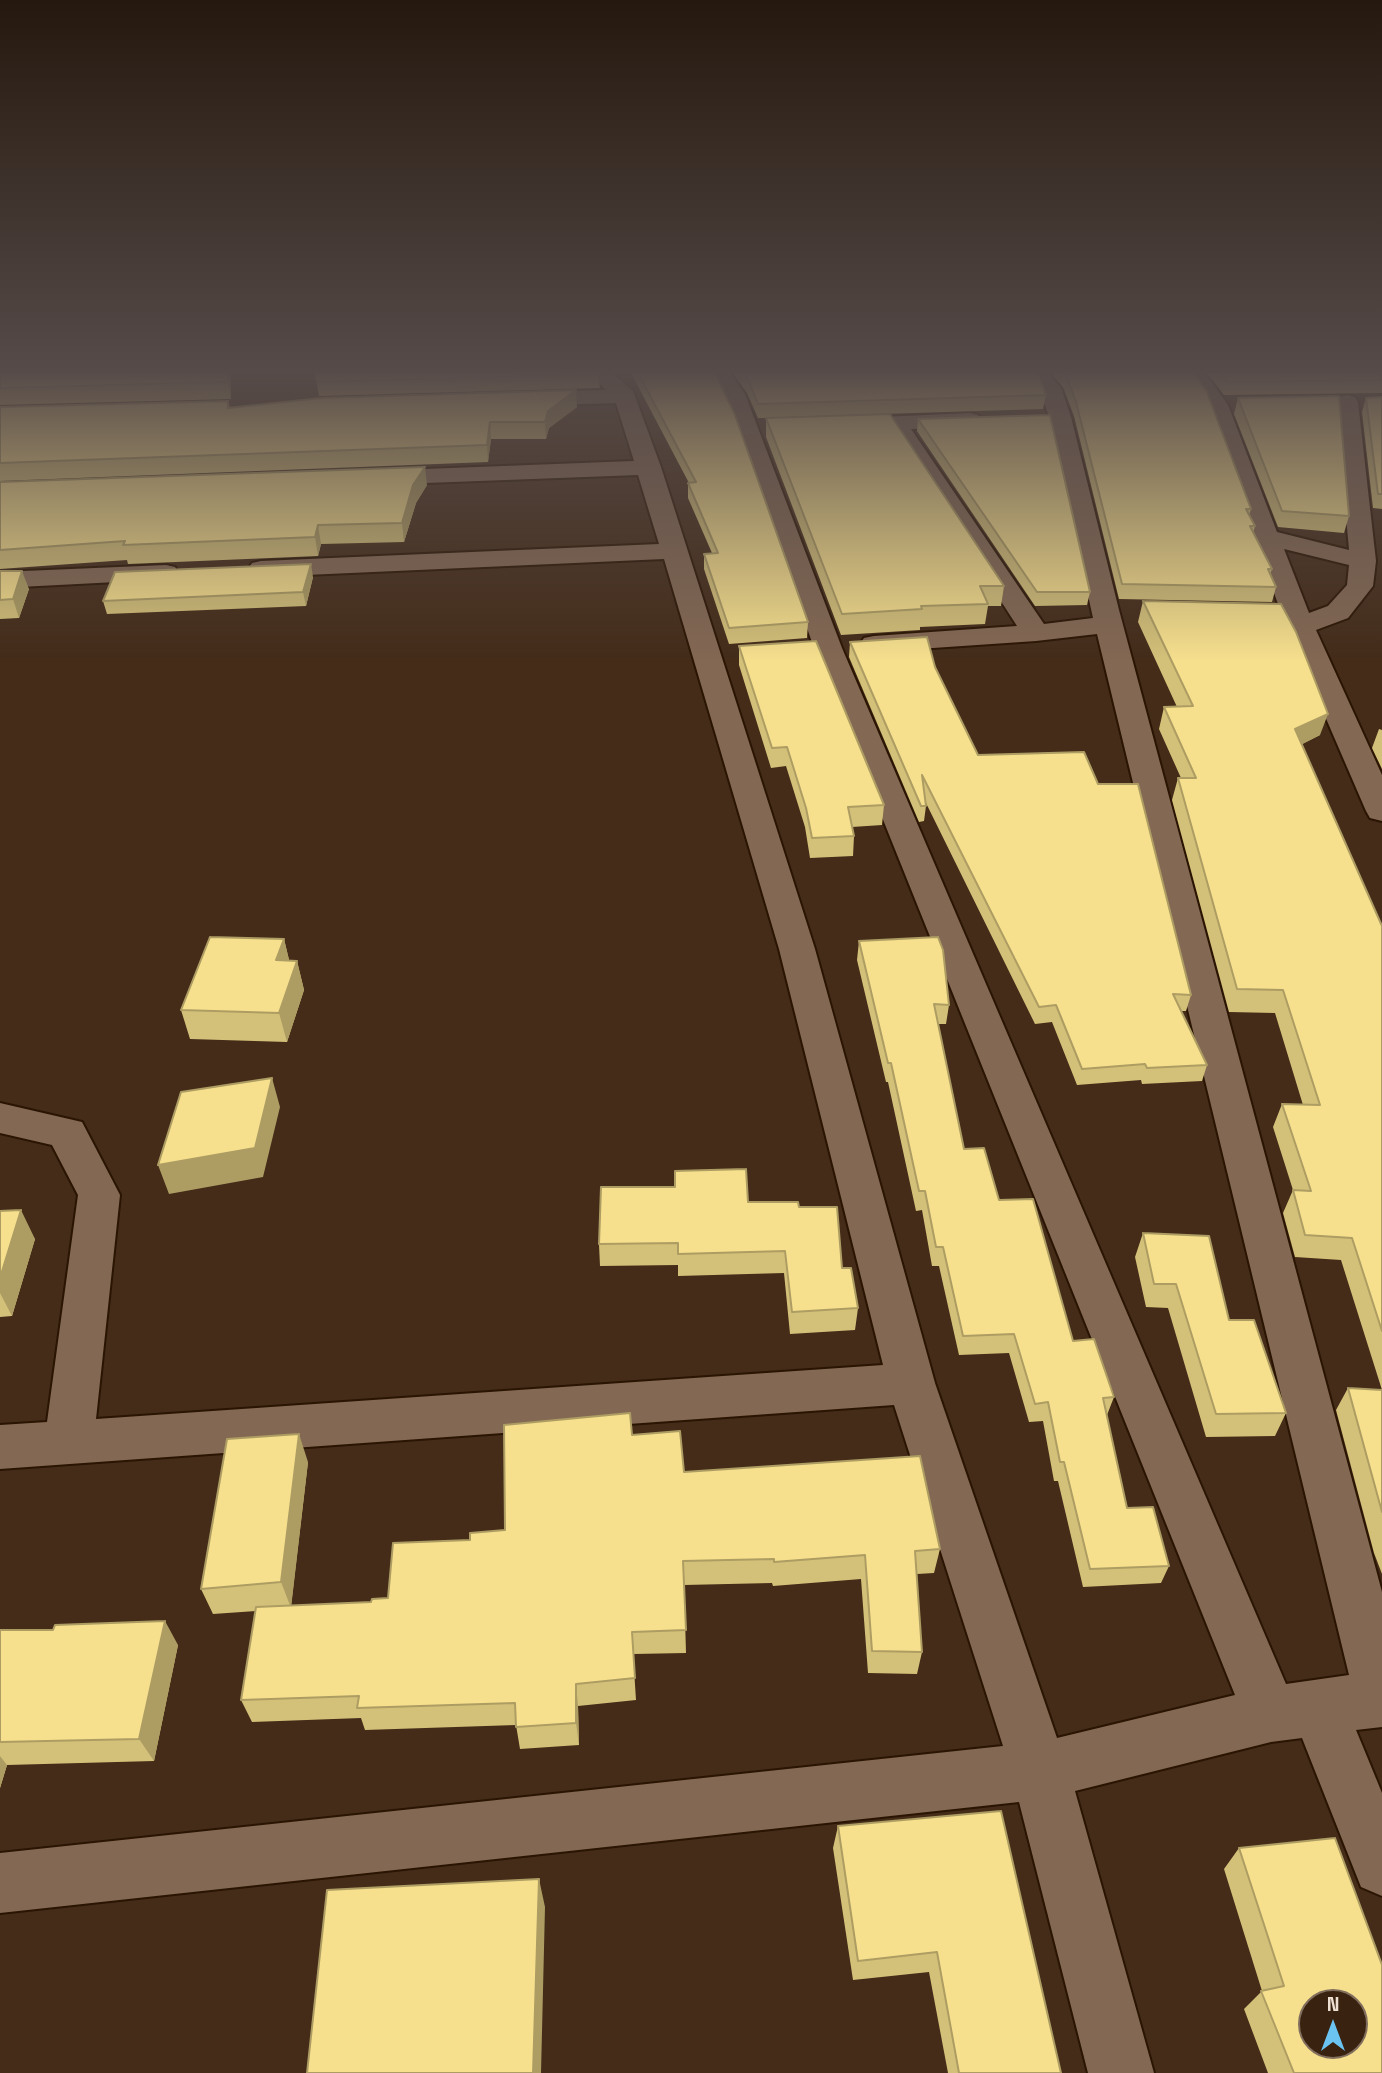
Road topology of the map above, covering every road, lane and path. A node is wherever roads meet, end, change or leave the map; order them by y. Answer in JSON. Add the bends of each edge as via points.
{"nodes":[{"id":1,"x":580,"y":470,"type":"edge"},
{"id":2,"x":650,"y":470,"type":"edge"},
{"id":3,"x":771,"y":470,"type":"edge"},
{"id":4,"x":929,"y":470,"type":"edge"},
{"id":5,"x":1064,"y":470,"type":"edge"},
{"id":6,"x":1248,"y":470,"type":"edge"},
{"id":7,"x":1356,"y":470,"type":"edge"},
{"id":8,"x":347,"y":479,"type":"edge"},
{"id":9,"x":1266,"y":537,"type":"junction"},
{"id":10,"x":675,"y":551,"type":"junction"},
{"id":11,"x":1363,"y":561,"type":"junction"},
{"id":12,"x":234,"y":570,"type":"edge"},
{"id":13,"x":192,"y":572,"type":"edge"},
{"id":14,"x":0,"y":580,"type":"edge"},
{"id":15,"x":1116,"y":615,"type":"junction"},
{"id":16,"x":1288,"y":618,"type":"junction"},
{"id":17,"x":1037,"y":633,"type":"junction"},
{"id":18,"x":815,"y":649,"type":"junction"},
{"id":19,"x":1382,"y":811,"type":"edge"},
{"id":20,"x":0,"y":1118,"type":"edge"},
{"id":21,"x":911,"y":1383,"type":"junction"},
{"id":22,"x":69,"y":1442,"type":"junction"},
{"id":23,"x":0,"y":1447,"type":"edge"},
{"id":24,"x":1382,"y":1698,"type":"edge"},
{"id":25,"x":1295,"y":1711,"type":"junction"},
{"id":26,"x":1040,"y":1771,"type":"junction"},
{"id":27,"x":1382,"y":1866,"type":"edge"},
{"id":28,"x":0,"y":1883,"type":"edge"},
{"id":29,"x":1121,"y":2073,"type":"edge"}],
"edges":[{"from":1,"to":8,"type":"street"},
{"from":2,"to":10,"type":"street"},
{"from":3,"to":18,"type":"street"},
{"from":4,"to":17,"type":"street"},
{"from":5,"to":15,"type":"street"},
{"from":6,"to":9,"type":"street"},
{"from":7,"to":11,"type":"street"},
{"from":9,"to":11,"type":"street"},
{"from":9,"to":16,"type":"street"},
{"from":10,"to":12,"type":"street"},
{"from":10,"to":21,"type":"street","via":[[722,655]]},
{"from":11,"to":16,"type":"street","via":[[1360,586],[1338,612]]},
{"from":13,"to":14,"type":"street"},
{"from":15,"to":17,"type":"street"},
{"from":15,"to":24,"type":"street"},
{"from":16,"to":19,"type":"street"},
{"from":17,"to":18,"type":"street"},
{"from":18,"to":25,"type":"street"},
{"from":20,"to":22,"type":"street","via":[[67,1133],[99,1195]]},
{"from":21,"to":22,"type":"street"},
{"from":21,"to":26,"type":"street"},
{"from":22,"to":23,"type":"street"},
{"from":24,"to":25,"type":"street"},
{"from":25,"to":26,"type":"street"},
{"from":25,"to":27,"type":"street"},
{"from":26,"to":28,"type":"street"},
{"from":26,"to":29,"type":"street"}]}
